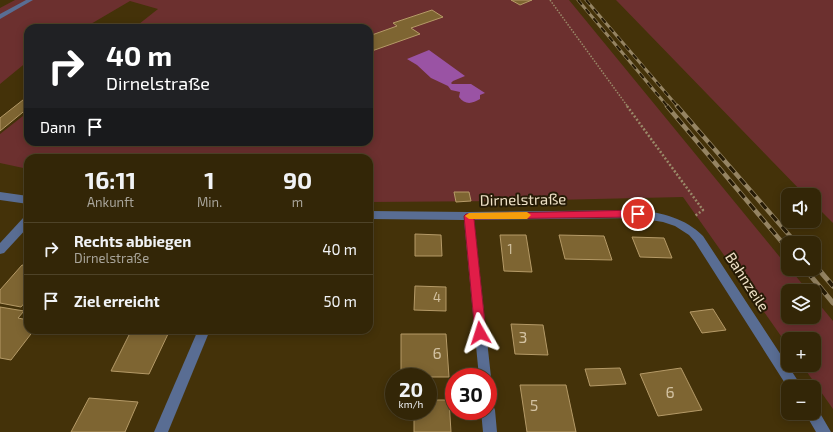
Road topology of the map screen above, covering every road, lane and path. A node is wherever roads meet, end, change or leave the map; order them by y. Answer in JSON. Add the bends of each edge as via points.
{"nodes":[{"id":1,"x":30,"y":0,"type":"edge"},
{"id":2,"x":550,"y":0,"type":"edge"},
{"id":3,"x":0,"y":17,"type":"edge"},
{"id":4,"x":0,"y":196,"type":"edge"},
{"id":5,"x":24,"y":199,"type":"edge"},
{"id":6,"x":373,"y":215,"type":"edge"},
{"id":7,"x":469,"y":216,"type":"junction"},
{"id":8,"x":24,"y":224,"type":"edge"},
{"id":9,"x":680,"y":224,"type":"junction"},
{"id":10,"x":0,"y":250,"type":"edge"},
{"id":11,"x":202,"y":334,"type":"edge"},
{"id":12,"x":484,"y":368,"type":"edge"},
{"id":13,"x":790,"y":380,"type":"edge"},
{"id":14,"x":489,"y":420,"type":"edge"},
{"id":15,"x":816,"y":420,"type":"edge"},
{"id":16,"x":161,"y":432,"type":"edge"},
{"id":17,"x":490,"y":432,"type":"edge"},
{"id":18,"x":824,"y":432,"type":"edge"}],
"edges":[{"from":1,"to":3,"type":"street"},
{"from":2,"to":9,"type":"path","via":[[703,210]]},
{"from":4,"to":5,"type":"street"},
{"from":6,"to":7,"type":"street","name":"Dirnelstraße"},
{"from":7,"to":9,"type":"street","name":"Dirnelstraße","via":[[638,214],[662,217]]},
{"from":7,"to":12,"type":"street"},
{"from":8,"to":10,"type":"street"},
{"from":9,"to":13,"type":"street","name":"Bahnzeile","via":[[699,239]]},
{"from":11,"to":16,"type":"street"},
{"from":14,"to":17,"type":"street"},
{"from":15,"to":18,"type":"street"}]}
